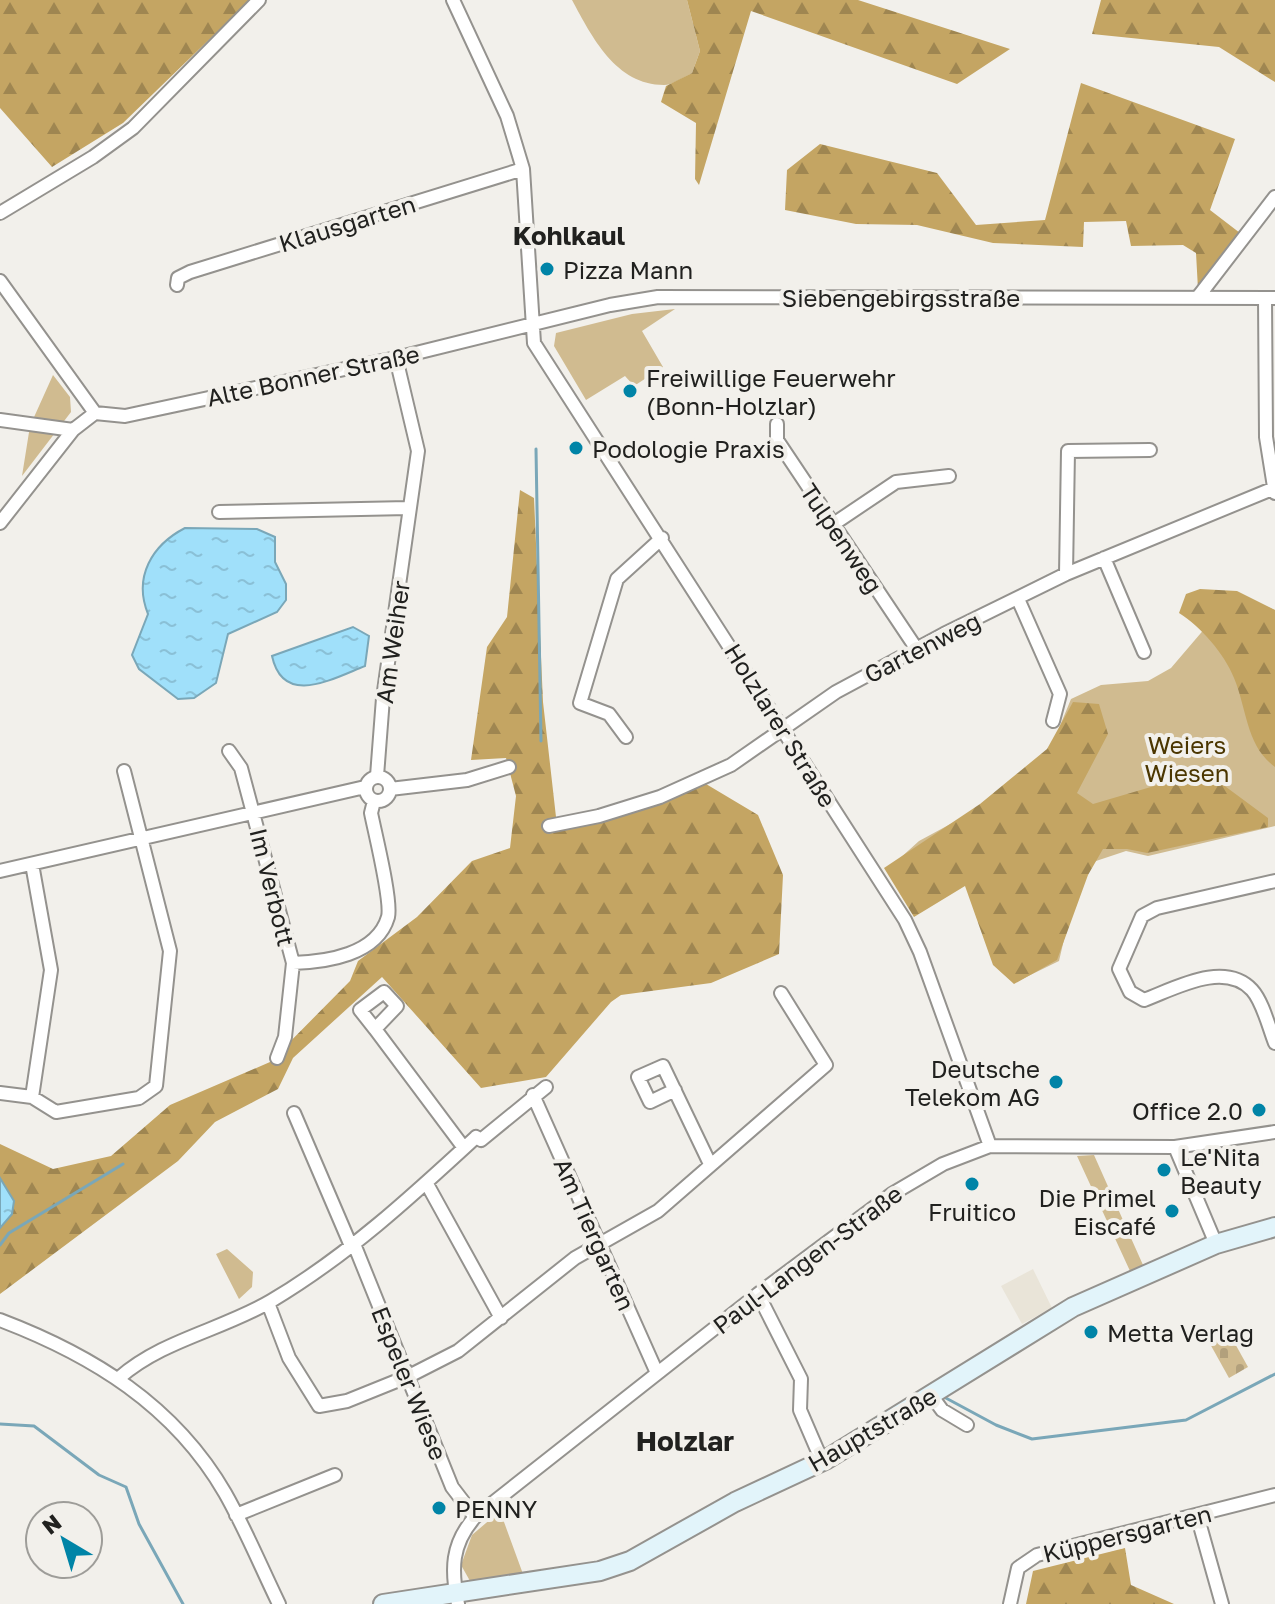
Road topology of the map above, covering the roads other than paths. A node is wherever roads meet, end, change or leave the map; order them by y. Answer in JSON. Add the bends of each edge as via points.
{"nodes":[{"id":1,"x":259,"y":0,"type":"edge"},
{"id":2,"x":453,"y":0,"type":"edge"},
{"id":3,"x":523,"y":169,"type":"junction"},
{"id":4,"x":1275,"y":197,"type":"edge"},
{"id":5,"x":0,"y":213,"type":"edge"},
{"id":6,"x":0,"y":281,"type":"edge"},
{"id":7,"x":177,"y":285,"type":"dead end"},
{"id":8,"x":1198,"y":297,"type":"junction"},
{"id":9,"x":1270,"y":298,"type":"edge"},
{"id":10,"x":531,"y":326,"type":"junction"},
{"id":11,"x":396,"y":358,"type":"junction"},
{"id":12,"x":95,"y":413,"type":"junction"},
{"id":13,"x":0,"y":420,"type":"edge"},
{"id":14,"x":777,"y":424,"type":"dead end"},
{"id":15,"x":73,"y":430,"type":"junction"},
{"id":16,"x":1150,"y":450,"type":"dead end"},
{"id":17,"x":949,"y":476,"type":"dead end"},
{"id":18,"x":1274,"y":491,"type":"edge"},
{"id":19,"x":408,"y":508,"type":"junction"},
{"id":20,"x":6,"y":512,"type":"edge"},
{"id":21,"x":219,"y":512,"type":"dead end"},
{"id":22,"x":0,"y":523,"type":"edge"},
{"id":23,"x":832,"y":525,"type":"junction"},
{"id":24,"x":662,"y":538,"type":"junction"},
{"id":25,"x":1104,"y":558,"type":"junction"},
{"id":26,"x":1066,"y":574,"type":"junction"},
{"id":27,"x":1018,"y":599,"type":"junction"},
{"id":28,"x":916,"y":648,"type":"junction"},
{"id":29,"x":1144,"y":652,"type":"dead end"},
{"id":30,"x":1053,"y":721,"type":"dead end"},
{"id":31,"x":781,"y":727,"type":"junction"},
{"id":32,"x":626,"y":737,"type":"dead end"},
{"id":33,"x":229,"y":751,"type":"dead end"},
{"id":34,"x":509,"y":767,"type":"dead end"},
{"id":35,"x":124,"y":771,"type":"dead end"},
{"id":36,"x":377,"y":776,"type":"junction"},
{"id":37,"x":365,"y":787,"type":"junction"},
{"id":38,"x":390,"y":789,"type":"junction"},
{"id":39,"x":374,"y":801,"type":"junction"},
{"id":40,"x":254,"y":811,"type":"junction"},
{"id":41,"x":549,"y":826,"type":"dead end"},
{"id":42,"x":142,"y":838,"type":"junction"},
{"id":43,"x":32,"y":864,"type":"junction"},
{"id":44,"x":0,"y":871,"type":"edge"},
{"id":45,"x":1275,"y":881,"type":"edge"},
{"id":46,"x":293,"y":963,"type":"junction"},
{"id":47,"x":781,"y":993,"type":"dead end"},
{"id":48,"x":1269,"y":1010,"type":"edge"},
{"id":49,"x":375,"y":1029,"type":"dead end"},
{"id":50,"x":1275,"y":1043,"type":"edge"},
{"id":51,"x":277,"y":1058,"type":"dead end"},
{"id":52,"x":546,"y":1087,"type":"dead end"},
{"id":53,"x":675,"y":1090,"type":"dead end"},
{"id":54,"x":0,"y":1093,"type":"edge"},
{"id":55,"x":32,"y":1097,"type":"junction"},
{"id":56,"x":531,"y":1098,"type":"junction"},
{"id":57,"x":294,"y":1113,"type":"dead end"},
{"id":58,"x":1275,"y":1132,"type":"edge"},
{"id":59,"x":990,"y":1146,"type":"junction"},
{"id":60,"x":1175,"y":1147,"type":"junction"},
{"id":61,"x":464,"y":1148,"type":"junction"},
{"id":62,"x":710,"y":1164,"type":"junction"},
{"id":63,"x":427,"y":1184,"type":"junction"},
{"id":64,"x":1275,"y":1227,"type":"edge"},
{"id":65,"x":1216,"y":1244,"type":"junction"},
{"id":66,"x":353,"y":1245,"type":"junction"},
{"id":67,"x":599,"y":1245,"type":"junction"},
{"id":68,"x":758,"y":1294,"type":"junction"},
{"id":69,"x":268,"y":1303,"type":"junction"},
{"id":70,"x":501,"y":1318,"type":"junction"},
{"id":71,"x":0,"y":1320,"type":"edge"},
{"id":72,"x":657,"y":1373,"type":"junction"},
{"id":73,"x":409,"y":1376,"type":"junction"},
{"id":74,"x":119,"y":1378,"type":"junction"},
{"id":75,"x":931,"y":1395,"type":"junction"},
{"id":76,"x":967,"y":1425,"type":"dead end"},
{"id":77,"x":822,"y":1461,"type":"junction"},
{"id":78,"x":335,"y":1475,"type":"dead end"},
{"id":79,"x":1275,"y":1495,"type":"edge"},
{"id":80,"x":236,"y":1515,"type":"junction"},
{"id":81,"x":1197,"y":1515,"type":"junction"},
{"id":82,"x":475,"y":1517,"type":"junction"},
{"id":83,"x":456,"y":1598,"type":"edge"},
{"id":84,"x":279,"y":1604,"type":"edge"},
{"id":85,"x":383,"y":1604,"type":"edge"},
{"id":86,"x":1010,"y":1604,"type":"edge"},
{"id":87,"x":1222,"y":1604,"type":"edge"}],
"edges":[{"from":1,"to":5,"type":"street","via":[[133,128]]},
{"from":2,"to":3,"type":"street","name":"Holzlarer Straße","via":[[507,116]]},
{"from":3,"to":7,"type":"street","name":"Klausgarten","via":[[190,272],[178,278]]},
{"from":3,"to":10,"type":"street","name":"Holzlarer Straße"},
{"from":4,"to":8,"type":"street"},
{"from":6,"to":12,"type":"street"},
{"from":8,"to":9,"type":"street","name":"Siebengebirgsstraße"},
{"from":8,"to":10,"type":"street","name":"Siebengebirgsstraße","via":[[658,297]]},
{"from":9,"to":18,"type":"street","via":[[1266,437]]},
{"from":10,"to":11,"type":"street","name":"Alte Bonner Straße"},
{"from":10,"to":24,"type":"street","name":"Holzlarer Straße","via":[[545,363]]},
{"from":11,"to":12,"type":"street","name":"Alte Bonner Straße","via":[[125,416]]},
{"from":11,"to":19,"type":"street","name":"Am Weiher","via":[[418,451]]},
{"from":12,"to":15,"type":"street"},
{"from":13,"to":15,"type":"street"},
{"from":14,"to":23,"type":"street","name":"Tulpenweg","via":[[777,440]]},
{"from":15,"to":20,"type":"street"},
{"from":16,"to":26,"type":"street","via":[[1068,451]]},
{"from":17,"to":23,"type":"street","via":[[896,482]]},
{"from":18,"to":25,"type":"street","name":"Gartenweg"},
{"from":19,"to":21,"type":"street"},
{"from":19,"to":36,"type":"street","name":"Am Weiher"},
{"from":20,"to":22,"type":"street"},
{"from":23,"to":28,"type":"street","name":"Tulpenweg"},
{"from":24,"to":31,"type":"street","name":"Holzlarer Straße"},
{"from":24,"to":32,"type":"street","via":[[617,579],[580,703],[609,714]]},
{"from":25,"to":26,"type":"street","name":"Gartenweg"},
{"from":25,"to":29,"type":"street"},
{"from":26,"to":27,"type":"street","name":"Gartenweg"},
{"from":27,"to":28,"type":"street","name":"Gartenweg"},
{"from":27,"to":30,"type":"street","via":[[1060,694]]},
{"from":28,"to":31,"type":"street","name":"Gartenweg"},
{"from":31,"to":41,"type":"street","name":"Gartenweg","via":[[731,765],[660,797]]},
{"from":31,"to":59,"type":"street","name":"Holzlarer Straße","via":[[905,920]]},
{"from":33,"to":40,"type":"street","name":"Im Verbott","via":[[241,768]]},
{"from":34,"to":38,"type":"street","via":[[467,780]]},
{"from":35,"to":42,"type":"street"},
{"from":36,"to":37,"type":"street"},
{"from":36,"to":38,"type":"street","via":[[388,781]]},
{"from":37,"to":39,"type":"street"},
{"from":37,"to":40,"type":"street"},
{"from":38,"to":39,"type":"street","via":[[385,799]]},
{"from":39,"to":46,"type":"street","name":"Im Verbott","via":[[371,813],[389,914],[382,931],[358,951]]},
{"from":40,"to":42,"type":"street"},
{"from":40,"to":46,"type":"street","name":"Im Verbott"},
{"from":42,"to":43,"type":"street"},
{"from":42,"to":55,"type":"street","via":[[170,951],[156,1086],[139,1098],[56,1112]]},
{"from":43,"to":44,"type":"street"},
{"from":43,"to":55,"type":"street","via":[[51,970]]},
{"from":45,"to":48,"type":"street","via":[[1142,916],[1119,969],[1130,992],[1144,1000],[1223,977],[1252,990]]},
{"from":46,"to":51,"type":"street","name":"Im Verbott","via":[[285,1037]]},
{"from":47,"to":62,"type":"street","via":[[826,1065]]},
{"from":48,"to":50,"type":"street"},
{"from":49,"to":61,"type":"street"},
{"from":52,"to":56,"type":"street"},
{"from":53,"to":62,"type":"street"},
{"from":54,"to":55,"type":"street"},
{"from":56,"to":61,"type":"street"},
{"from":56,"to":67,"type":"street","name":"Am Tiergarten"},
{"from":57,"to":66,"type":"street","name":"Espeler Wiese"},
{"from":58,"to":60,"type":"street","name":"Paul-Langen-Straße"},
{"from":59,"to":60,"type":"street","name":"Paul-Langen-Straße"},
{"from":59,"to":68,"type":"street","name":"Paul-Langen-Straße","via":[[906,1185]]},
{"from":60,"to":65,"type":"street"},
{"from":61,"to":63,"type":"street"},
{"from":62,"to":67,"type":"street","via":[[658,1211]]},
{"from":63,"to":66,"type":"street"},
{"from":63,"to":70,"type":"street"},
{"from":64,"to":65,"type":"main road","name":"Hauptstraße"},
{"from":65,"to":75,"type":"main road","name":"Hauptstraße","via":[[1073,1307]]},
{"from":66,"to":69,"type":"street"},
{"from":66,"to":73,"type":"street","name":"Espeler Wiese"},
{"from":67,"to":70,"type":"street"},
{"from":67,"to":72,"type":"street","name":"Am Tiergarten"},
{"from":68,"to":72,"type":"street","name":"Paul-Langen-Straße"},
{"from":68,"to":77,"type":"street","via":[[801,1379],[800,1410]]},
{"from":69,"to":73,"type":"street","via":[[289,1358],[319,1406],[347,1401]]},
{"from":69,"to":74,"type":"street","via":[[137,1362]]},
{"from":70,"to":73,"type":"street","via":[[446,1358]]},
{"from":71,"to":74,"type":"street","via":[[86,1357]]},
{"from":72,"to":82,"type":"street","name":"Paul-Langen-Straße"},
{"from":73,"to":82,"type":"street","name":"Espeler Wiese","via":[[452,1487]]},
{"from":74,"to":80,"type":"street","via":[[193,1448]]},
{"from":75,"to":76,"type":"street","via":[[942,1410]]},
{"from":75,"to":77,"type":"main road","name":"Hauptstraße"},
{"from":77,"to":83,"type":"main road","name":"Hauptstraße","via":[[615,1567]]},
{"from":78,"to":80,"type":"street"},
{"from":79,"to":81,"type":"street","name":"Küppersgarten"},
{"from":80,"to":84,"type":"street"},
{"from":81,"to":86,"type":"street","name":"Küppersgarten","via":[[1037,1555],[1018,1568]]},
{"from":81,"to":87,"type":"street"},
{"from":82,"to":83,"type":"street","name":"Paul-Langen-Straße","via":[[455,1547]]},
{"from":83,"to":85,"type":"main road","name":"Hauptstraße"}]}
